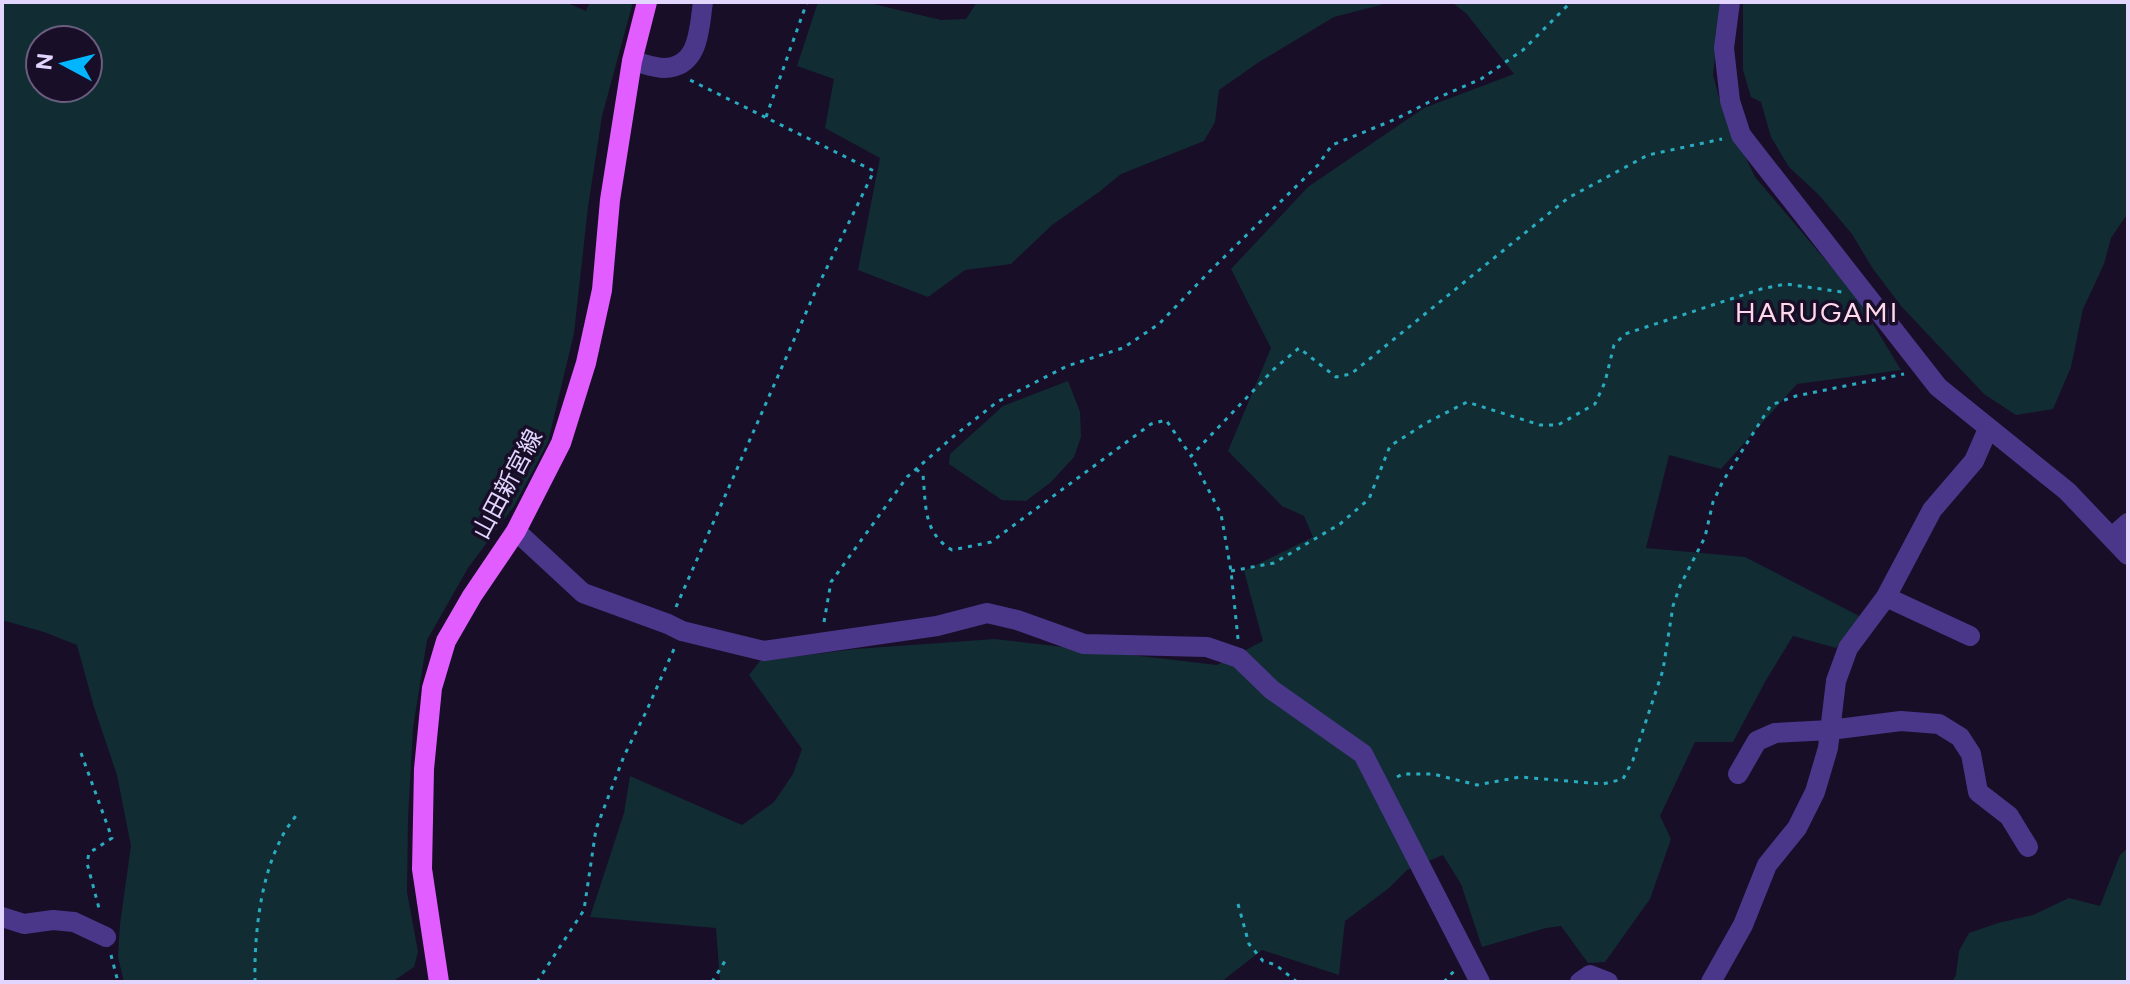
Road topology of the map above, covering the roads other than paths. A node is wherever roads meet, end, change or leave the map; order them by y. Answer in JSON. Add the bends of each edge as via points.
{"nodes":[{"id":1,"x":647,"y":2,"type":"edge"},
{"id":2,"x":703,"y":2,"type":"edge"},
{"id":3,"x":1730,"y":2,"type":"edge"},
{"id":4,"x":632,"y":61,"type":"junction"},
{"id":5,"x":1988,"y":429,"type":"junction"},
{"id":6,"x":2120,"y":530,"type":"edge"},
{"id":7,"x":516,"y":531,"type":"junction"},
{"id":8,"x":2128,"y":555,"type":"edge"},
{"id":9,"x":1886,"y":597,"type":"junction"},
{"id":10,"x":1970,"y":636,"type":"dead end"},
{"id":11,"x":1830,"y":730,"type":"junction"},
{"id":12,"x":1738,"y":774,"type":"dead end"},
{"id":13,"x":2028,"y":847,"type":"dead end"},
{"id":14,"x":2,"y":917,"type":"edge"},
{"id":15,"x":106,"y":937,"type":"road end"},
{"id":16,"x":439,"y":982,"type":"edge"},
{"id":17,"x":1480,"y":982,"type":"edge"},
{"id":18,"x":1580,"y":982,"type":"edge"},
{"id":19,"x":1608,"y":982,"type":"edge"},
{"id":20,"x":1711,"y":982,"type":"edge"}],
"edges":[{"from":1,"to":4,"type":"main road","name":"山田新宮線"},
{"from":2,"to":4,"type":"street","via":[[697,46],[685,61],[665,68]]},
{"from":3,"to":5,"type":"street","via":[[1724,48],[1730,101],[1741,135],[1922,368]]},
{"from":4,"to":7,"type":"main road","name":"山田新宮線","via":[[602,290],[586,363],[561,443]]},
{"from":5,"to":6,"type":"street"},
{"from":5,"to":9,"type":"street","via":[[1974,461],[1932,510]]},
{"from":6,"to":8,"type":"street"},
{"from":7,"to":16,"type":"main road","name":"山田新宮線","via":[[446,641],[432,688],[422,869]]},
{"from":7,"to":17,"type":"street","via":[[583,593],[675,628],[764,651],[937,626],[987,613],[1084,644],[1207,647],[1239,658],[1272,690],[1363,754]]},
{"from":9,"to":10,"type":"street"},
{"from":9,"to":11,"type":"street","via":[[1848,648],[1836,681]]},
{"from":11,"to":12,"type":"street","via":[[1775,733],[1757,741]]},
{"from":11,"to":13,"type":"street","via":[[1901,721],[1939,724],[1960,737],[1971,754],[1978,792],[2009,816]]},
{"from":11,"to":20,"type":"street","via":[[1815,792],[1797,828],[1767,865],[1743,925]]},
{"from":14,"to":15,"type":"street","via":[[24,924],[74,922]]},
{"from":18,"to":19,"type":"street","via":[[1590,975]]}]}
